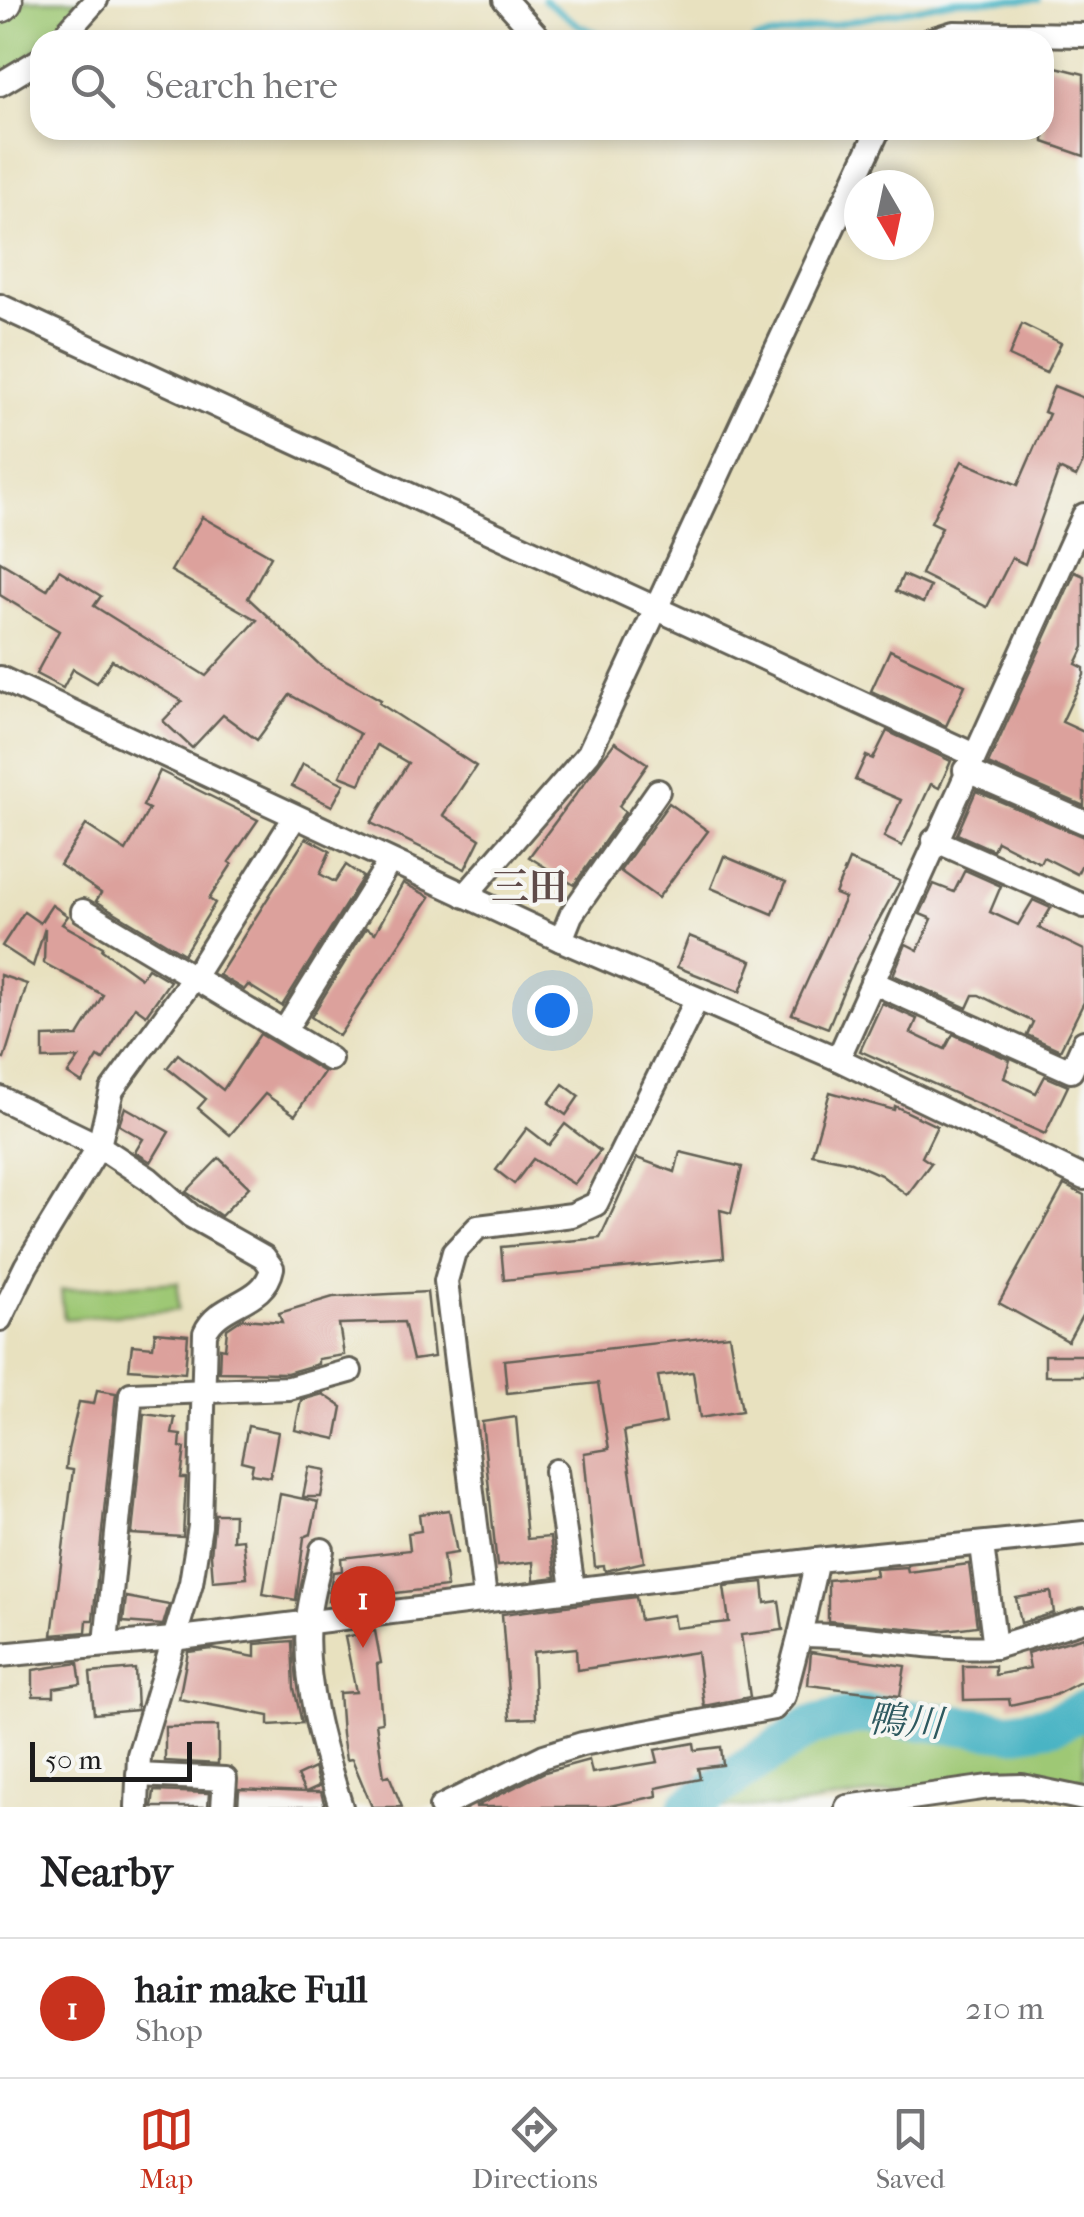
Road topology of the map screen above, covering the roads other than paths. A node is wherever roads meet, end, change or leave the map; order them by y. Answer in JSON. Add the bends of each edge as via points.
{"nodes":[{"id":1,"x":96,"y":0,"type":"edge"},
{"id":2,"x":505,"y":0,"type":"edge"},
{"id":3,"x":69,"y":30,"type":"edge"},
{"id":4,"x":533,"y":30,"type":"edge"},
{"id":5,"x":1054,"y":34,"type":"edge"},
{"id":6,"x":1084,"y":34,"type":"edge"},
{"id":7,"x":30,"y":66,"type":"edge"},
{"id":8,"x":0,"y":84,"type":"edge"},
{"id":9,"x":873,"y":140,"type":"edge"},
{"id":10,"x":0,"y":306,"type":"edge"},
{"id":11,"x":1084,"y":515,"type":"edge"},
{"id":12,"x":656,"y":611,"type":"junction"},
{"id":13,"x":0,"y":678,"type":"edge"},
{"id":14,"x":969,"y":762,"type":"junction"},
{"id":15,"x":658,"y":791,"type":"dead end"},
{"id":16,"x":295,"y":817,"type":"junction"},
{"id":17,"x":1084,"y":822,"type":"edge"},
{"id":18,"x":934,"y":840,"type":"junction"},
{"id":19,"x":390,"y":862,"type":"junction"},
{"id":20,"x":465,"y":896,"type":"junction"},
{"id":21,"x":1084,"y":906,"type":"edge"},
{"id":22,"x":83,"y":911,"type":"dead end"},
{"id":23,"x":561,"y":940,"type":"junction"},
{"id":24,"x":194,"y":977,"type":"junction"},
{"id":25,"x":872,"y":982,"type":"junction"},
{"id":26,"x":696,"y":1001,"type":"junction"},
{"id":27,"x":284,"y":1030,"type":"junction"},
{"id":28,"x":1084,"y":1042,"type":"edge"},
{"id":29,"x":330,"y":1059,"type":"dead end"},
{"id":30,"x":838,"y":1059,"type":"junction"},
{"id":31,"x":0,"y":1098,"type":"edge"},
{"id":32,"x":99,"y":1146,"type":"junction"},
{"id":33,"x":1084,"y":1178,"type":"edge"},
{"id":34,"x":3,"y":1310,"type":"edge"},
{"id":35,"x":350,"y":1371,"type":"dead end"},
{"id":36,"x":203,"y":1391,"type":"junction"},
{"id":37,"x":556,"y":1471,"type":"dead end"},
{"id":38,"x":1084,"y":1533,"type":"edge"},
{"id":39,"x":982,"y":1545,"type":"junction"},
{"id":40,"x":322,"y":1550,"type":"dead end"},
{"id":41,"x":817,"y":1560,"type":"junction"},
{"id":42,"x":572,"y":1588,"type":"junction"},
{"id":43,"x":484,"y":1598,"type":"junction"},
{"id":44,"x":308,"y":1620,"type":"junction"},
{"id":45,"x":1084,"y":1620,"type":"edge"},
{"id":46,"x":800,"y":1634,"type":"junction"},
{"id":47,"x":172,"y":1638,"type":"junction"},
{"id":48,"x":106,"y":1643,"type":"junction"},
{"id":49,"x":995,"y":1647,"type":"junction"},
{"id":50,"x":0,"y":1655,"type":"edge"},
{"id":51,"x":138,"y":1775,"type":"junction"},
{"id":52,"x":1084,"y":1799,"type":"edge"},
{"id":53,"x":137,"y":1807,"type":"edge"},
{"id":54,"x":224,"y":1807,"type":"edge"},
{"id":55,"x":341,"y":1807,"type":"edge"},
{"id":56,"x":441,"y":1807,"type":"edge"},
{"id":57,"x":848,"y":1807,"type":"edge"}],
"edges":[{"from":1,"to":3,"type":"street"},
{"from":2,"to":4,"type":"street"},
{"from":5,"to":6,"type":"street"},
{"from":7,"to":8,"type":"street"},
{"from":9,"to":12,"type":"street"},
{"from":10,"to":12,"type":"street"},
{"from":11,"to":14,"type":"street"},
{"from":12,"to":14,"type":"street"},
{"from":12,"to":20,"type":"street","via":[[589,753]]},
{"from":13,"to":16,"type":"street"},
{"from":14,"to":17,"type":"street"},
{"from":14,"to":18,"type":"street"},
{"from":15,"to":23,"type":"street","via":[[571,915]]},
{"from":16,"to":19,"type":"street"},
{"from":16,"to":24,"type":"street"},
{"from":18,"to":21,"type":"street"},
{"from":18,"to":25,"type":"street"},
{"from":19,"to":20,"type":"street"},
{"from":19,"to":27,"type":"street"},
{"from":20,"to":23,"type":"street"},
{"from":22,"to":24,"type":"street"},
{"from":23,"to":26,"type":"street"},
{"from":24,"to":27,"type":"street"},
{"from":24,"to":32,"type":"street","via":[[112,1090]]},
{"from":25,"to":28,"type":"street","via":[[1071,1071]]},
{"from":25,"to":30,"type":"street"},
{"from":26,"to":30,"type":"street"},
{"from":26,"to":43,"type":"street","via":[[596,1204],[572,1214],[478,1227],[454,1252],[446,1280]]},
{"from":27,"to":29,"type":"street"},
{"from":30,"to":33,"type":"street"},
{"from":31,"to":32,"type":"street"},
{"from":32,"to":34,"type":"street"},
{"from":32,"to":36,"type":"street","via":[[272,1268],[261,1292],[210,1321]]},
{"from":35,"to":36,"type":"street","via":[[289,1388]]},
{"from":36,"to":47,"type":"street","via":[[200,1526]]},
{"from":36,"to":48,"type":"street","via":[[131,1394]]},
{"from":37,"to":42,"type":"street"},
{"from":38,"to":39,"type":"street"},
{"from":39,"to":41,"type":"street"},
{"from":39,"to":49,"type":"street"},
{"from":40,"to":44,"type":"street"},
{"from":41,"to":42,"type":"street"},
{"from":41,"to":46,"type":"street"},
{"from":42,"to":43,"type":"street"},
{"from":43,"to":44,"type":"street"},
{"from":44,"to":47,"type":"street"},
{"from":44,"to":55,"type":"street","via":[[318,1723]]},
{"from":45,"to":49,"type":"street"},
{"from":46,"to":49,"type":"street","via":[[855,1634],[954,1650]]},
{"from":46,"to":56,"type":"street","via":[[784,1696],[774,1708],[582,1744]]},
{"from":47,"to":48,"type":"street"},
{"from":47,"to":51,"type":"street","via":[[147,1717]]},
{"from":48,"to":50,"type":"street"},
{"from":51,"to":53,"type":"street"},
{"from":51,"to":54,"type":"street","via":[[225,1778]]},
{"from":52,"to":57,"type":"street","via":[[989,1786]]}]}
